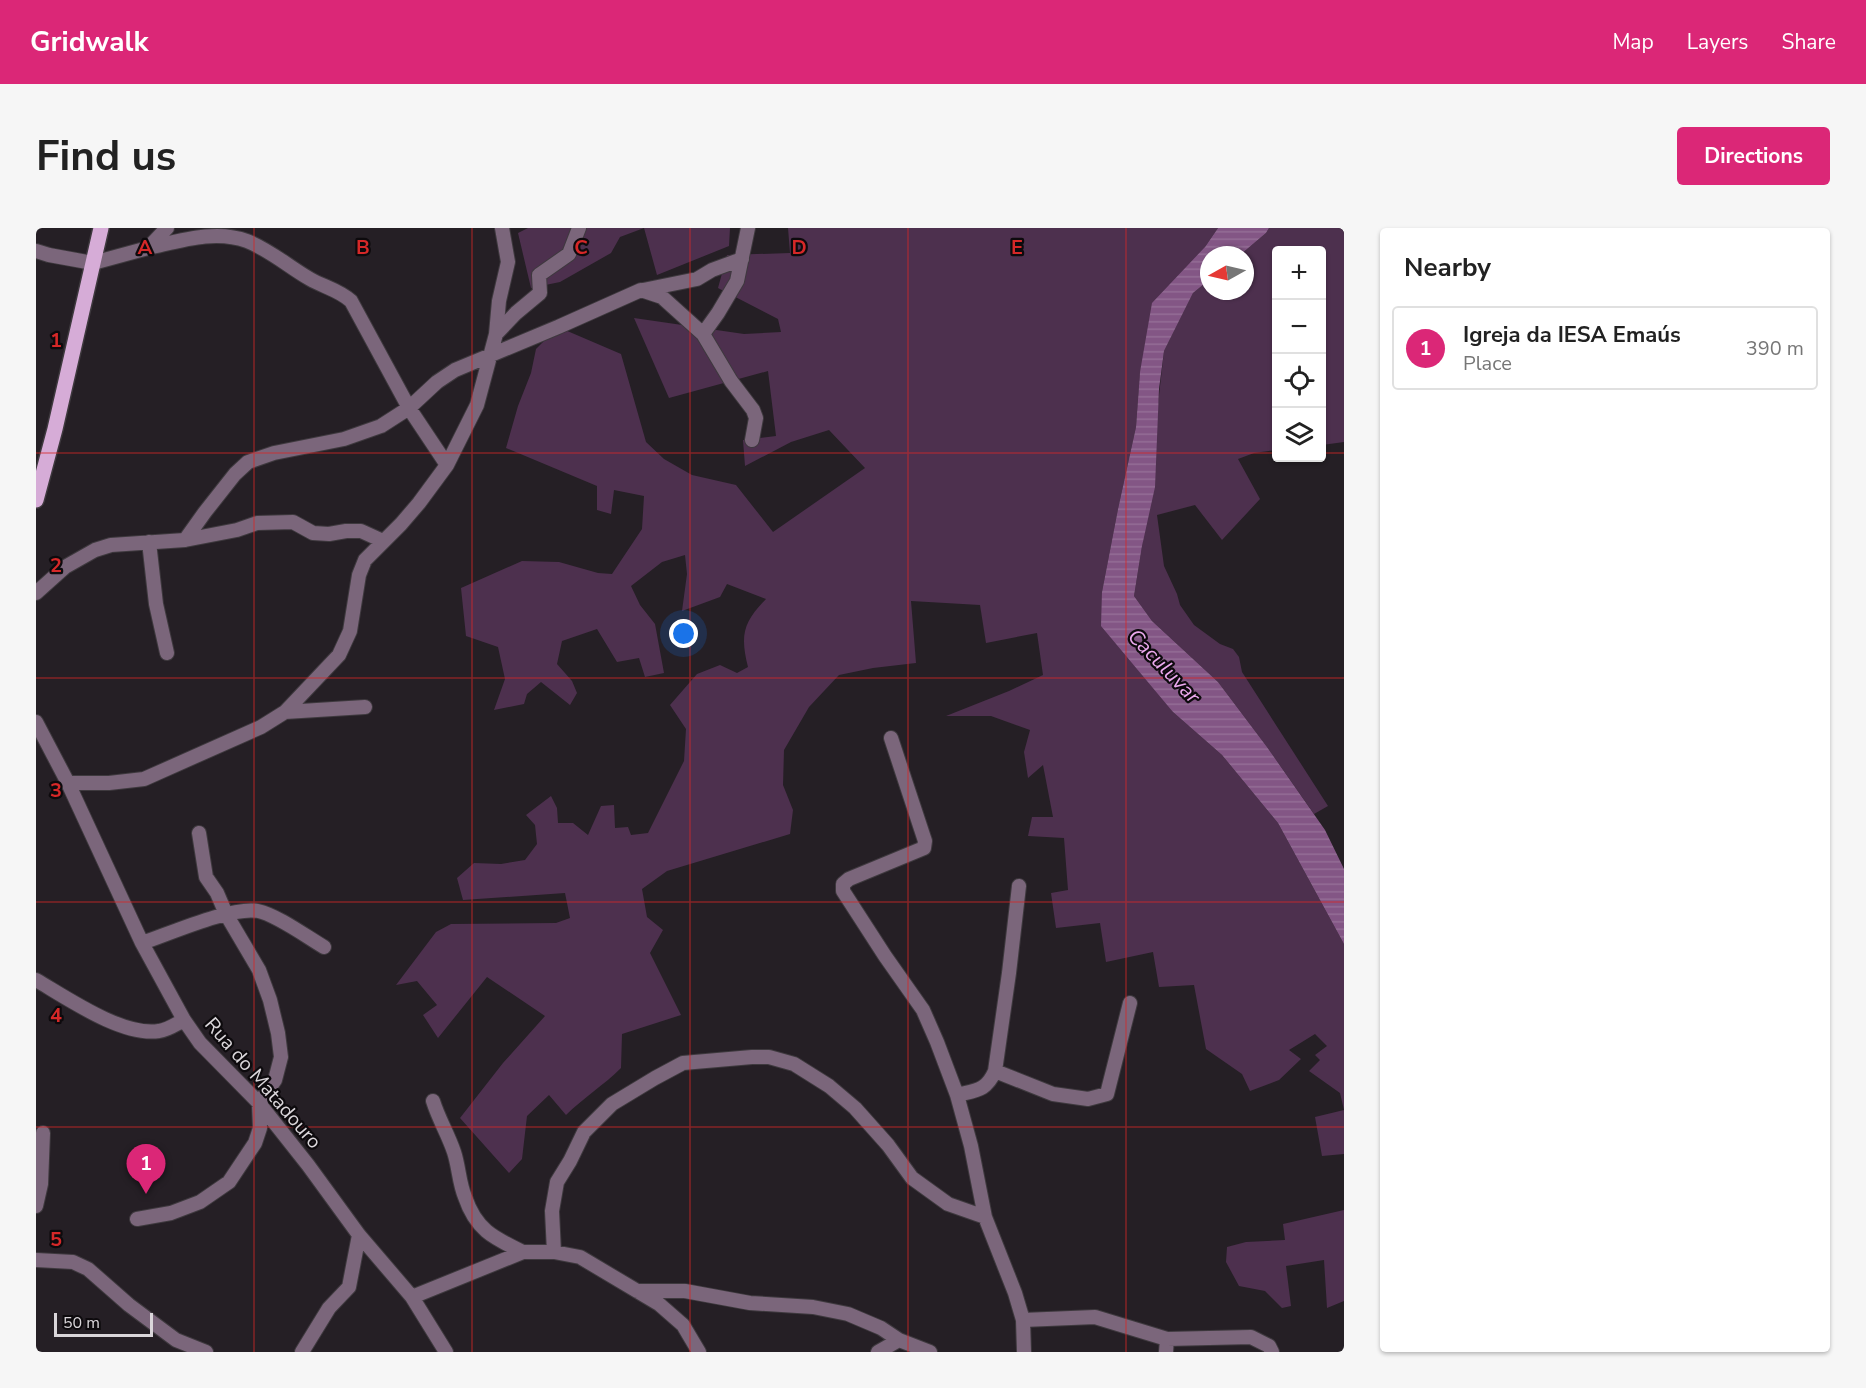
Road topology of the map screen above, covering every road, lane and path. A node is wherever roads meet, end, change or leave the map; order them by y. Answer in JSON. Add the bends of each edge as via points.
{"nodes":[{"id":1,"x":101,"y":228,"type":"edge"},
{"id":2,"x":167,"y":228,"type":"edge"},
{"id":3,"x":233,"y":228,"type":"edge"},
{"id":4,"x":502,"y":228,"type":"edge"},
{"id":5,"x":579,"y":228,"type":"edge"},
{"id":6,"x":748,"y":228,"type":"edge"},
{"id":7,"x":246,"y":240,"type":"junction"},
{"id":8,"x":148,"y":248,"type":"junction"},
{"id":9,"x":36,"y":250,"type":"edge"},
{"id":10,"x":742,"y":259,"type":"junction"},
{"id":11,"x":93,"y":263,"type":"junction"},
{"id":12,"x":641,"y":290,"type":"junction"},
{"id":13,"x":496,"y":334,"type":"junction"},
{"id":14,"x":703,"y":334,"type":"junction"},
{"id":15,"x":491,"y":353,"type":"junction"},
{"id":16,"x":409,"y":408,"type":"junction"},
{"id":17,"x":752,"y":440,"type":"dead end"},
{"id":18,"x":447,"y":465,"type":"junction"},
{"id":19,"x":36,"y":500,"type":"edge"},
{"id":20,"x":184,"y":540,"type":"junction"},
{"id":21,"x":383,"y":541,"type":"junction"},
{"id":22,"x":149,"y":542,"type":"junction"},
{"id":23,"x":36,"y":593,"type":"edge"},
{"id":24,"x":167,"y":654,"type":"dead end"},
{"id":25,"x":365,"y":708,"type":"dead end"},
{"id":26,"x":285,"y":712,"type":"junction"},
{"id":27,"x":36,"y":722,"type":"edge"},
{"id":28,"x":891,"y":738,"type":"dead end"},
{"id":29,"x":68,"y":783,"type":"junction"},
{"id":30,"x":199,"y":833,"type":"dead end"},
{"id":31,"x":1019,"y":886,"type":"dead end"},
{"id":32,"x":226,"y":914,"type":"junction"},
{"id":33,"x":142,"y":943,"type":"junction"},
{"id":34,"x":324,"y":947,"type":"dead end"},
{"id":35,"x":36,"y":980,"type":"edge"},
{"id":36,"x":1130,"y":1003,"type":"dead end"},
{"id":37,"x":184,"y":1020,"type":"junction"},
{"id":38,"x":995,"y":1071,"type":"junction"},
{"id":39,"x":957,"y":1095,"type":"junction"},
{"id":40,"x":433,"y":1101,"type":"dead end"},
{"id":41,"x":259,"y":1103,"type":"junction"},
{"id":42,"x":43,"y":1133,"type":"dead end"},
{"id":43,"x":36,"y":1206,"type":"edge"},
{"id":44,"x":985,"y":1217,"type":"junction"},
{"id":45,"x":136,"y":1219,"type":"dead end"},
{"id":46,"x":359,"y":1235,"type":"junction"},
{"id":47,"x":523,"y":1252,"type":"junction"},
{"id":48,"x":554,"y":1252,"type":"junction"},
{"id":49,"x":36,"y":1260,"type":"edge"},
{"id":50,"x":637,"y":1291,"type":"junction"},
{"id":51,"x":412,"y":1297,"type":"junction"},
{"id":52,"x":1023,"y":1320,"type":"junction"},
{"id":53,"x":899,"y":1340,"type":"junction"},
{"id":54,"x":1167,"y":1346,"type":"edge"},
{"id":55,"x":206,"y":1352,"type":"edge"},
{"id":56,"x":302,"y":1352,"type":"edge"},
{"id":57,"x":446,"y":1352,"type":"edge"},
{"id":58,"x":699,"y":1352,"type":"edge"},
{"id":59,"x":878,"y":1352,"type":"edge"},
{"id":60,"x":930,"y":1352,"type":"edge"},
{"id":61,"x":1024,"y":1352,"type":"edge"},
{"id":62,"x":1272,"y":1352,"type":"edge"}],
"edges":[{"from":1,"to":11,"type":"main road"},
{"from":2,"to":8,"type":"street"},
{"from":3,"to":7,"type":"street"},
{"from":4,"to":13,"type":"street","via":[[508,262]]},
{"from":5,"to":13,"type":"street","via":[[569,254],[539,275],[540,293]]},
{"from":6,"to":10,"type":"street"},
{"from":7,"to":8,"type":"street","via":[[199,236]]},
{"from":7,"to":16,"type":"street","via":[[351,301]]},
{"from":8,"to":11,"type":"street"},
{"from":9,"to":11,"type":"street"},
{"from":10,"to":12,"type":"street","via":[[697,279]]},
{"from":10,"to":14,"type":"street","via":[[737,281]]},
{"from":11,"to":19,"type":"main road"},
{"from":12,"to":14,"type":"street","via":[[662,297]]},
{"from":12,"to":15,"type":"street"},
{"from":13,"to":15,"type":"street"},
{"from":14,"to":17,"type":"street","via":[[753,410],[756,418]]},
{"from":15,"to":16,"type":"street","via":[[455,369]]},
{"from":15,"to":18,"type":"street","via":[[477,405]]},
{"from":16,"to":18,"type":"street"},
{"from":16,"to":20,"type":"street","via":[[381,426],[344,439],[248,462]]},
{"from":18,"to":21,"type":"street","via":[[419,503]]},
{"from":20,"to":21,"type":"street","via":[[256,523],[294,522],[313,533],[361,531]]},
{"from":20,"to":22,"type":"street"},
{"from":21,"to":26,"type":"street","via":[[365,560],[359,574],[350,631],[339,655]]},
{"from":22,"to":23,"type":"street","via":[[95,550],[65,567]]},
{"from":22,"to":24,"type":"street"},
{"from":25,"to":26,"type":"street"},
{"from":26,"to":29,"type":"street","via":[[261,727],[144,779]]},
{"from":27,"to":29,"type":"street","name":"Rua do Matadouro"},
{"from":28,"to":39,"type":"street","via":[[924,848],[849,879],[843,884],[843,891],[923,1010]]},
{"from":29,"to":33,"type":"street","name":"Rua do Matadouro"},
{"from":30,"to":32,"type":"street","via":[[206,877],[218,892]]},
{"from":31,"to":38,"type":"street"},
{"from":32,"to":33,"type":"street"},
{"from":32,"to":34,"type":"street","via":[[261,912]]},
{"from":32,"to":41,"type":"street","via":[[259,970],[279,1033],[278,1073]]},
{"from":33,"to":37,"type":"street","name":"Rua do Matadouro"},
{"from":35,"to":37,"type":"street","via":[[131,1030],[160,1031]]},
{"from":36,"to":38,"type":"street","via":[[1107,1094],[1088,1099],[1053,1094]]},
{"from":37,"to":41,"type":"street","name":"Rua do Matadouro","via":[[200,1043]]},
{"from":38,"to":39,"type":"street","via":[[983,1089]]},
{"from":39,"to":44,"type":"street"},
{"from":40,"to":47,"type":"street","via":[[455,1154],[465,1198],[476,1219],[493,1238]]},
{"from":41,"to":45,"type":"street","via":[[261,1128],[229,1182],[200,1202],[171,1213]]},
{"from":41,"to":46,"type":"street","name":"Rua do Matadouro"},
{"from":42,"to":43,"type":"street"},
{"from":44,"to":48,"type":"street","via":[[948,1204],[912,1178],[855,1108],[829,1086],[794,1064],[752,1057],[683,1064],[612,1104],[584,1132],[557,1182],[552,1211]]},
{"from":44,"to":52,"type":"street"},
{"from":46,"to":51,"type":"street","name":"Rua do Matadouro"},
{"from":46,"to":56,"type":"street","via":[[349,1287],[329,1308]]},
{"from":47,"to":48,"type":"street"},
{"from":47,"to":51,"type":"street"},
{"from":48,"to":50,"type":"street","via":[[580,1257]]},
{"from":49,"to":55,"type":"street","via":[[73,1262],[88,1269],[176,1340]]},
{"from":50,"to":53,"type":"street","via":[[685,1292],[750,1303],[813,1307],[848,1314]]},
{"from":50,"to":58,"type":"street","via":[[683,1325]]},
{"from":51,"to":57,"type":"street","name":"Rua do Matadouro"},
{"from":52,"to":54,"type":"street","via":[[1095,1317]]},
{"from":52,"to":61,"type":"street"},
{"from":53,"to":59,"type":"street"},
{"from":53,"to":60,"type":"street"},
{"from":54,"to":62,"type":"street","via":[[1251,1337],[1269,1346]]}]}
